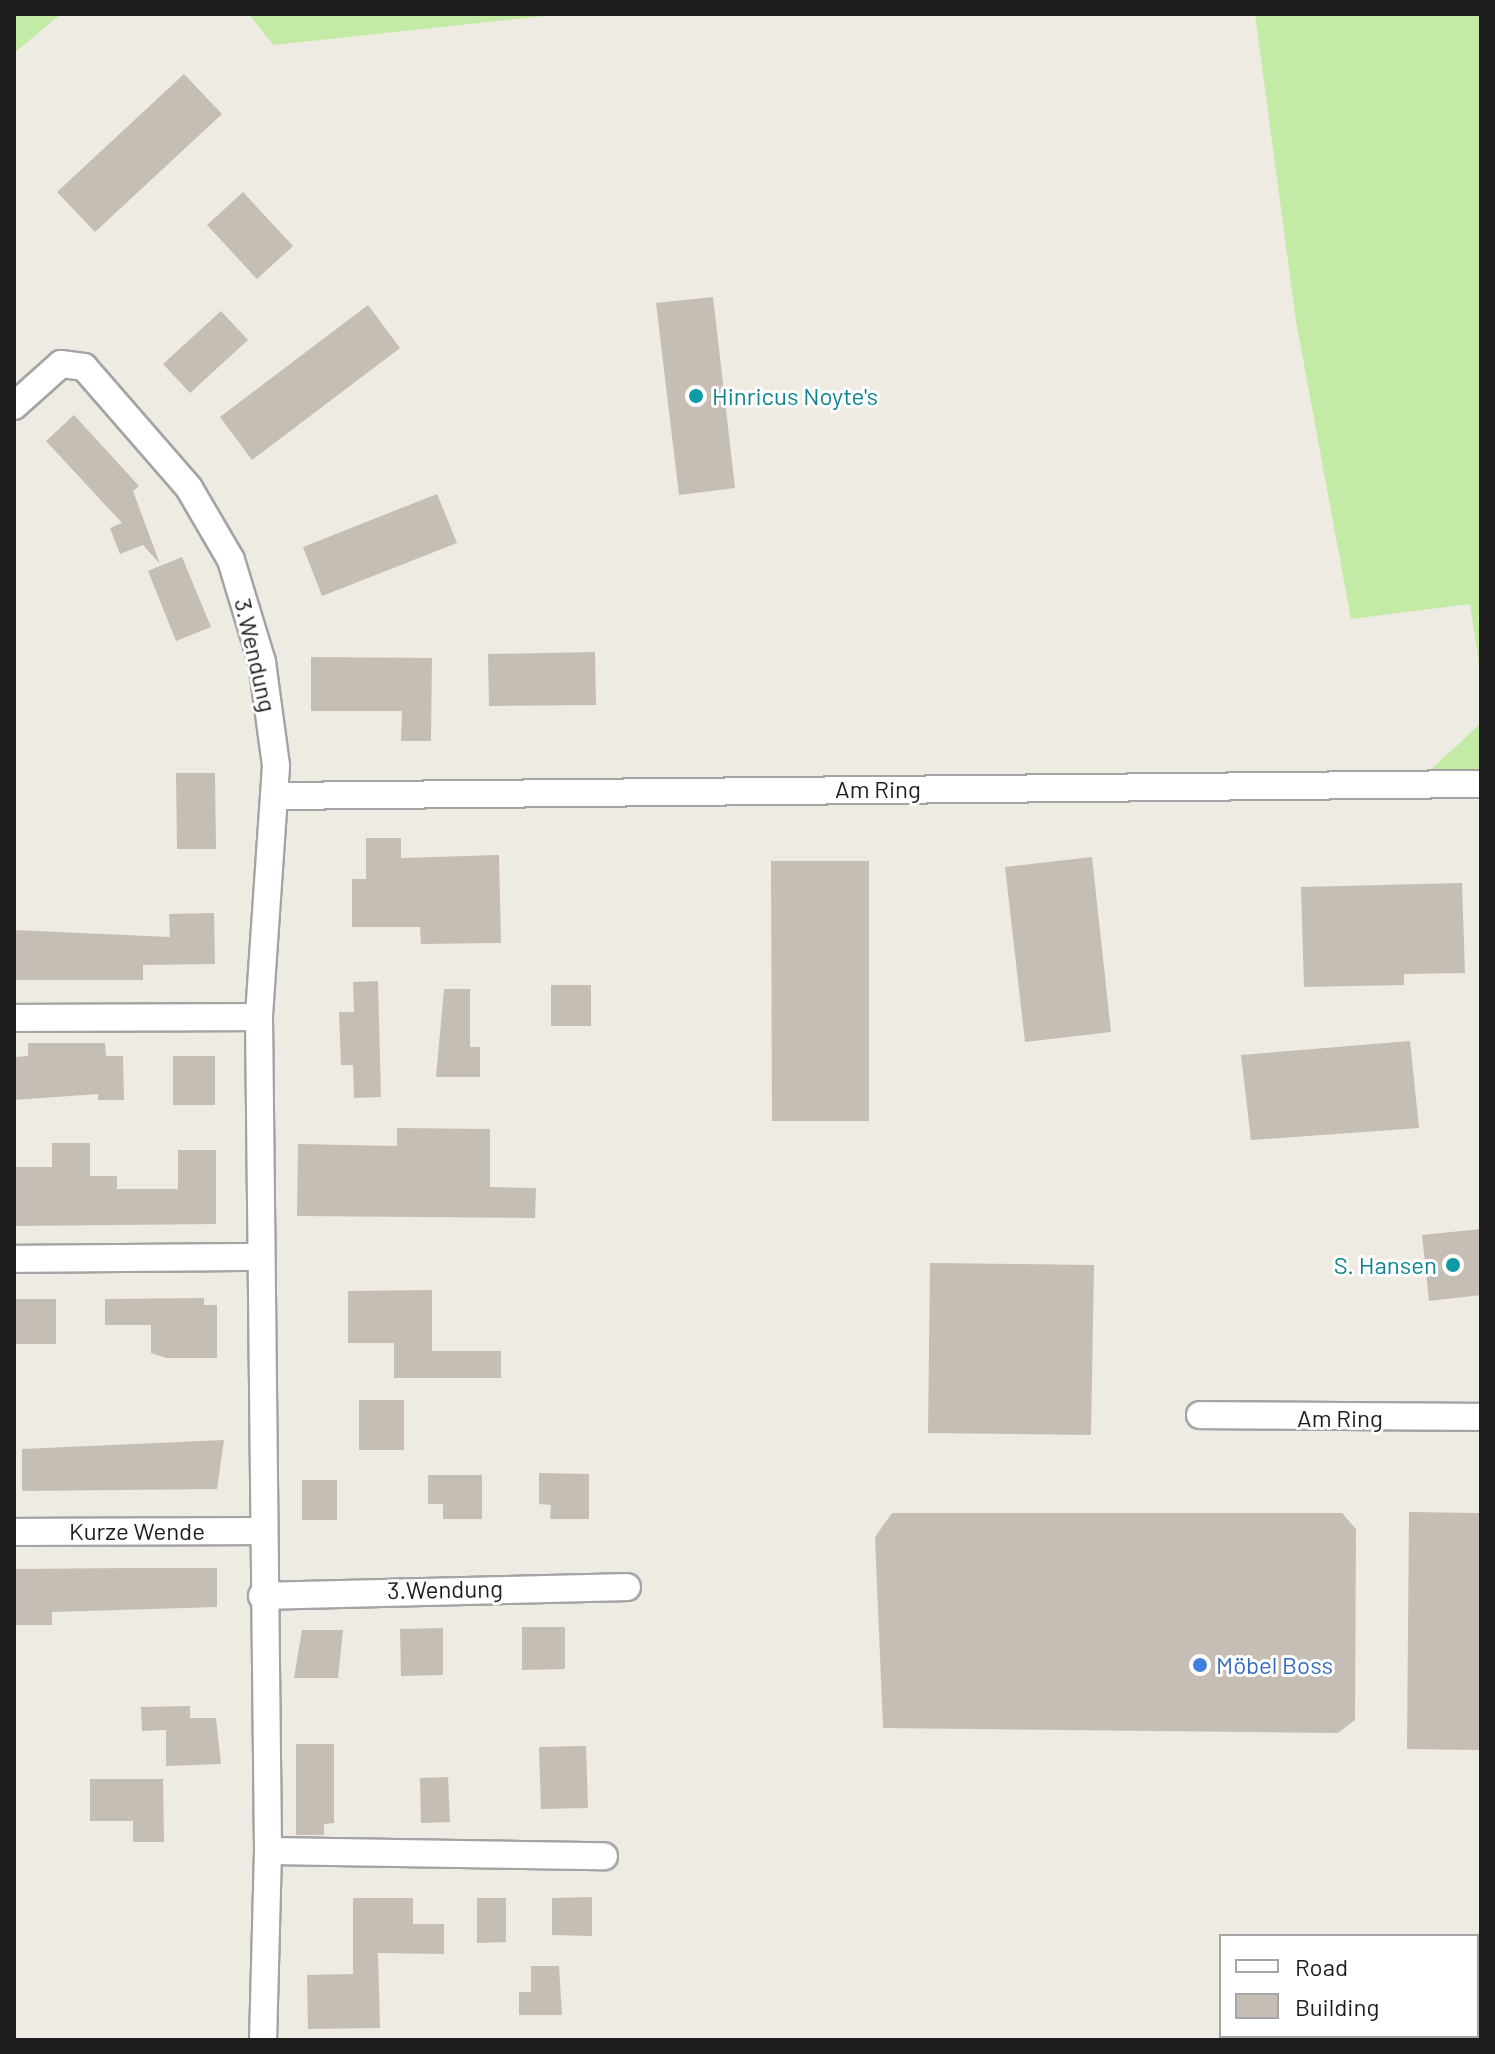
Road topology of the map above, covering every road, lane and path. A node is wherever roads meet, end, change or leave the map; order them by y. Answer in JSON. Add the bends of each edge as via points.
{"nodes":[{"id":1,"x":14,"y":406,"type":"edge"},
{"id":2,"x":1481,"y":784,"type":"edge"},
{"id":3,"x":274,"y":796,"type":"junction"},
{"id":4,"x":259,"y":1017,"type":"junction"},
{"id":5,"x":14,"y":1018,"type":"edge"},
{"id":6,"x":261,"y":1257,"type":"junction"},
{"id":7,"x":14,"y":1259,"type":"edge"},
{"id":8,"x":1200,"y":1415,"type":"dead end"},
{"id":9,"x":1481,"y":1417,"type":"edge"},
{"id":10,"x":260,"y":1531,"type":"junction"},
{"id":11,"x":14,"y":1532,"type":"edge"},
{"id":12,"x":627,"y":1587,"type":"dead end"},
{"id":13,"x":262,"y":1596,"type":"junction"},
{"id":14,"x":268,"y":1851,"type":"junction"},
{"id":15,"x":604,"y":1856,"type":"dead end"},
{"id":16,"x":263,"y":2040,"type":"edge"}],
"edges":[{"from":1,"to":3,"type":"street","name":"3.Wendung","via":[[61,364],[84,367],[170,466],[231,560],[262,662]]},
{"from":2,"to":3,"type":"street","name":"Am Ring"},
{"from":3,"to":4,"type":"street","name":"3.Wendung"},
{"from":4,"to":5,"type":"street"},
{"from":4,"to":6,"type":"street","name":"3.Wendung"},
{"from":6,"to":7,"type":"street"},
{"from":6,"to":10,"type":"street","name":"3.Wendung"},
{"from":8,"to":9,"type":"street","name":"Am Ring"},
{"from":10,"to":11,"type":"street","name":"Kurze Wende"},
{"from":10,"to":13,"type":"street","name":"3.Wendung"},
{"from":12,"to":13,"type":"street","name":"3.Wendung"},
{"from":13,"to":14,"type":"street","name":"3.Wendung"},
{"from":14,"to":15,"type":"street"},
{"from":14,"to":16,"type":"street","name":"3.Wendung"}]}
